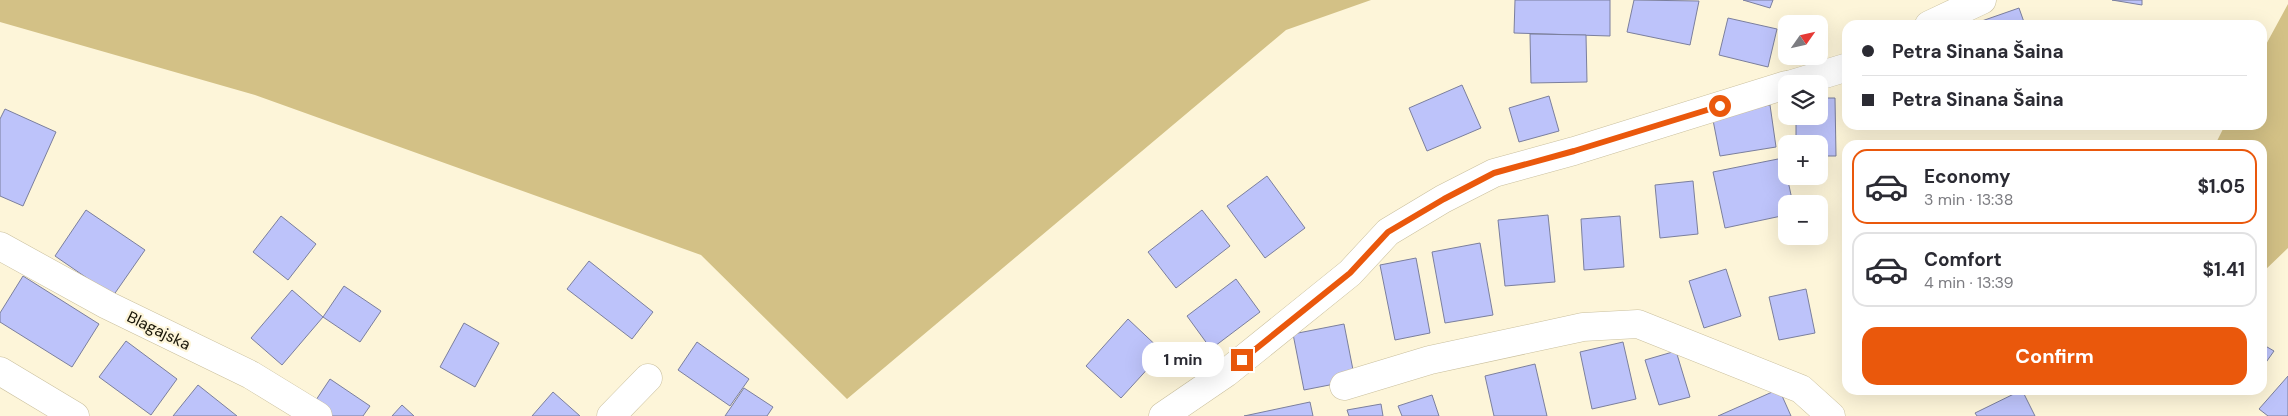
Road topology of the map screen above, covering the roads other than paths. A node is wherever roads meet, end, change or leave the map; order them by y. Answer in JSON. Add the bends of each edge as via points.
{"nodes":[{"id":1,"x":1982,"y":0,"type":"edge"},
{"id":2,"x":1940,"y":20,"type":"edge"},
{"id":3,"x":1842,"y":69,"type":"edge"},
{"id":4,"x":1822,"y":75,"type":"edge"},
{"id":5,"x":1778,"y":87,"type":"edge"},
{"id":6,"x":0,"y":246,"type":"edge"},
{"id":7,"x":0,"y":371,"type":"edge"},
{"id":8,"x":648,"y":378,"type":"dead end"},
{"id":9,"x":1344,"y":386,"type":"dead end"},
{"id":10,"x":75,"y":416,"type":"edge"},
{"id":11,"x":318,"y":416,"type":"edge"},
{"id":12,"x":611,"y":416,"type":"edge"},
{"id":13,"x":1163,"y":416,"type":"edge"},
{"id":14,"x":1831,"y":416,"type":"edge"}],
"edges":[{"from":1,"to":2,"type":"street"},
{"from":3,"to":4,"type":"street"},
{"from":5,"to":13,"type":"street","via":[[1494,173],[1444,199],[1388,232],[1350,273],[1226,373]]},
{"from":6,"to":11,"type":"street","name":"Blagajska","via":[[107,305],[251,376]]},
{"from":7,"to":10,"type":"street"},
{"from":8,"to":12,"type":"street"},
{"from":9,"to":14,"type":"street","via":[[1430,360],[1583,327],[1638,324],[1801,389]]}]}
